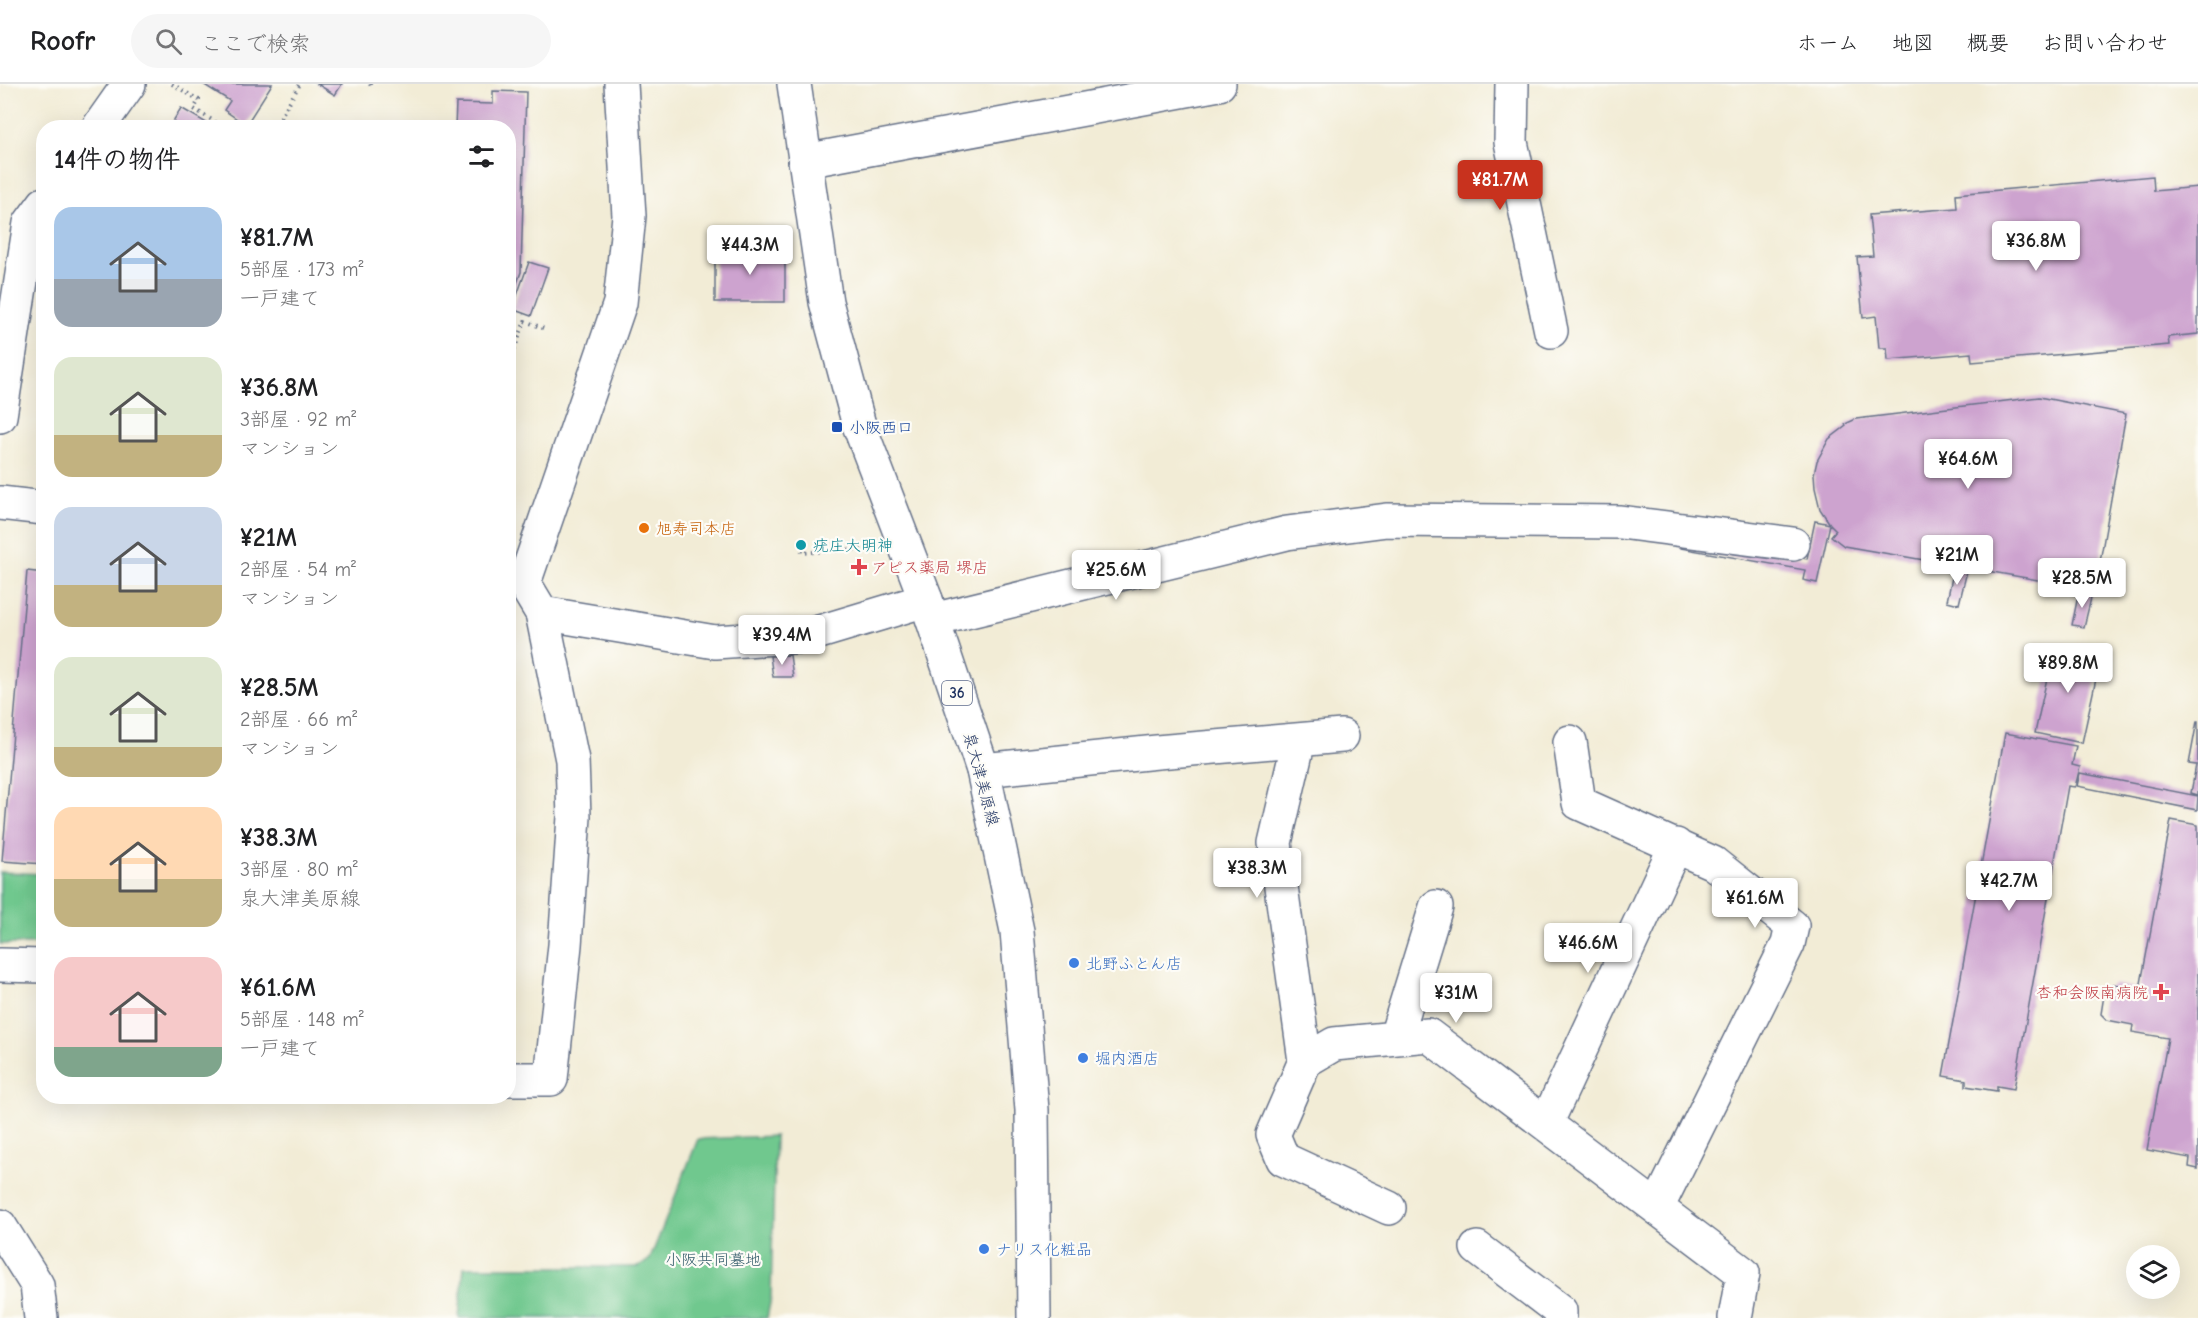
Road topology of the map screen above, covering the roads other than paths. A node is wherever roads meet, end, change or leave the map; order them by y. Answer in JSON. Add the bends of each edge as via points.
{"nodes":[{"id":1,"x":129,"y":84,"type":"edge"},
{"id":2,"x":621,"y":84,"type":"edge"},
{"id":3,"x":794,"y":84,"type":"edge"},
{"id":4,"x":1219,"y":84,"type":"edge"},
{"id":5,"x":1512,"y":84,"type":"edge"},
{"id":6,"x":104,"y":120,"type":"edge"},
{"id":7,"x":805,"y":161,"type":"junction"},
{"id":8,"x":36,"y":215,"type":"edge"},
{"id":9,"x":1551,"y":331,"type":"dead end"},
{"id":10,"x":0,"y":416,"type":"edge"},
{"id":11,"x":0,"y":503,"type":"edge"},
{"id":12,"x":36,"y":507,"type":"edge"},
{"id":13,"x":1793,"y":544,"type":"dead end"},
{"id":14,"x":516,"y":580,"type":"edge"},
{"id":15,"x":929,"y":610,"type":"junction"},
{"id":16,"x":542,"y":613,"type":"junction"},
{"id":17,"x":1342,"y":736,"type":"dead end"},
{"id":18,"x":1299,"y":740,"type":"junction"},
{"id":19,"x":1570,"y":742,"type":"dead end"},
{"id":20,"x":983,"y":770,"type":"junction"},
{"id":21,"x":1676,"y":845,"type":"junction"},
{"id":22,"x":1436,"y":907,"type":"dead end"},
{"id":23,"x":0,"y":965,"type":"edge"},
{"id":24,"x":36,"y":966,"type":"edge"},
{"id":25,"x":1396,"y":1037,"type":"junction"},
{"id":26,"x":1305,"y":1061,"type":"junction"},
{"id":27,"x":516,"y":1079,"type":"edge"},
{"id":28,"x":1546,"y":1125,"type":"junction"},
{"id":29,"x":1389,"y":1208,"type":"dead end"},
{"id":30,"x":1657,"y":1208,"type":"junction"},
{"id":31,"x":0,"y":1226,"type":"edge"},
{"id":32,"x":1477,"y":1248,"type":"dead end"},
{"id":33,"x":41,"y":1318,"type":"edge"},
{"id":34,"x":1034,"y":1318,"type":"edge"},
{"id":35,"x":1560,"y":1318,"type":"edge"},
{"id":36,"x":1735,"y":1318,"type":"edge"}],
"edges":[{"from":1,"to":6,"type":"street"},
{"from":2,"to":14,"type":"street","via":[[629,216],[620,303]]},
{"from":3,"to":7,"type":"street","name":"泉大津美原線","number":"36"},
{"from":4,"to":7,"type":"street"},
{"from":5,"to":9,"type":"street","via":[[1511,142]]},
{"from":7,"to":15,"type":"street","name":"泉大津美原線","number":"36","via":[[825,303],[859,424]]},
{"from":8,"to":10,"type":"street","via":[[30,223]]},
{"from":11,"to":12,"type":"street"},
{"from":13,"to":15,"type":"street","via":[[1620,522],[1387,520],[1287,533]]},
{"from":14,"to":16,"type":"street"},
{"from":15,"to":16,"type":"street","via":[[806,636],[715,642]]},
{"from":15,"to":20,"type":"street","name":"泉大津美原線","number":"36"},
{"from":16,"to":27,"type":"street","via":[[572,760],[574,817],[566,945],[551,1079]]},
{"from":17,"to":18,"type":"street"},
{"from":18,"to":20,"type":"street"},
{"from":18,"to":26,"type":"street","via":[[1275,843]]},
{"from":19,"to":21,"type":"street","via":[[1579,802]]},
{"from":20,"to":34,"type":"street","name":"泉大津美原線","number":"36","via":[[1017,932],[1032,1110]]},
{"from":21,"to":28,"type":"street"},
{"from":21,"to":30,"type":"street","via":[[1713,863],[1792,926],[1788,944]]},
{"from":22,"to":25,"type":"street"},
{"from":23,"to":24,"type":"street"},
{"from":25,"to":26,"type":"street","via":[[1334,1044]]},
{"from":25,"to":28,"type":"street","via":[[1428,1035]]},
{"from":26,"to":29,"type":"street","via":[[1273,1135],[1283,1159]]},
{"from":28,"to":30,"type":"street"},
{"from":30,"to":36,"type":"street","via":[[1743,1273]]},
{"from":31,"to":33,"type":"street","via":[[37,1285]]},
{"from":32,"to":35,"type":"street","via":[[1560,1311]]}]}
